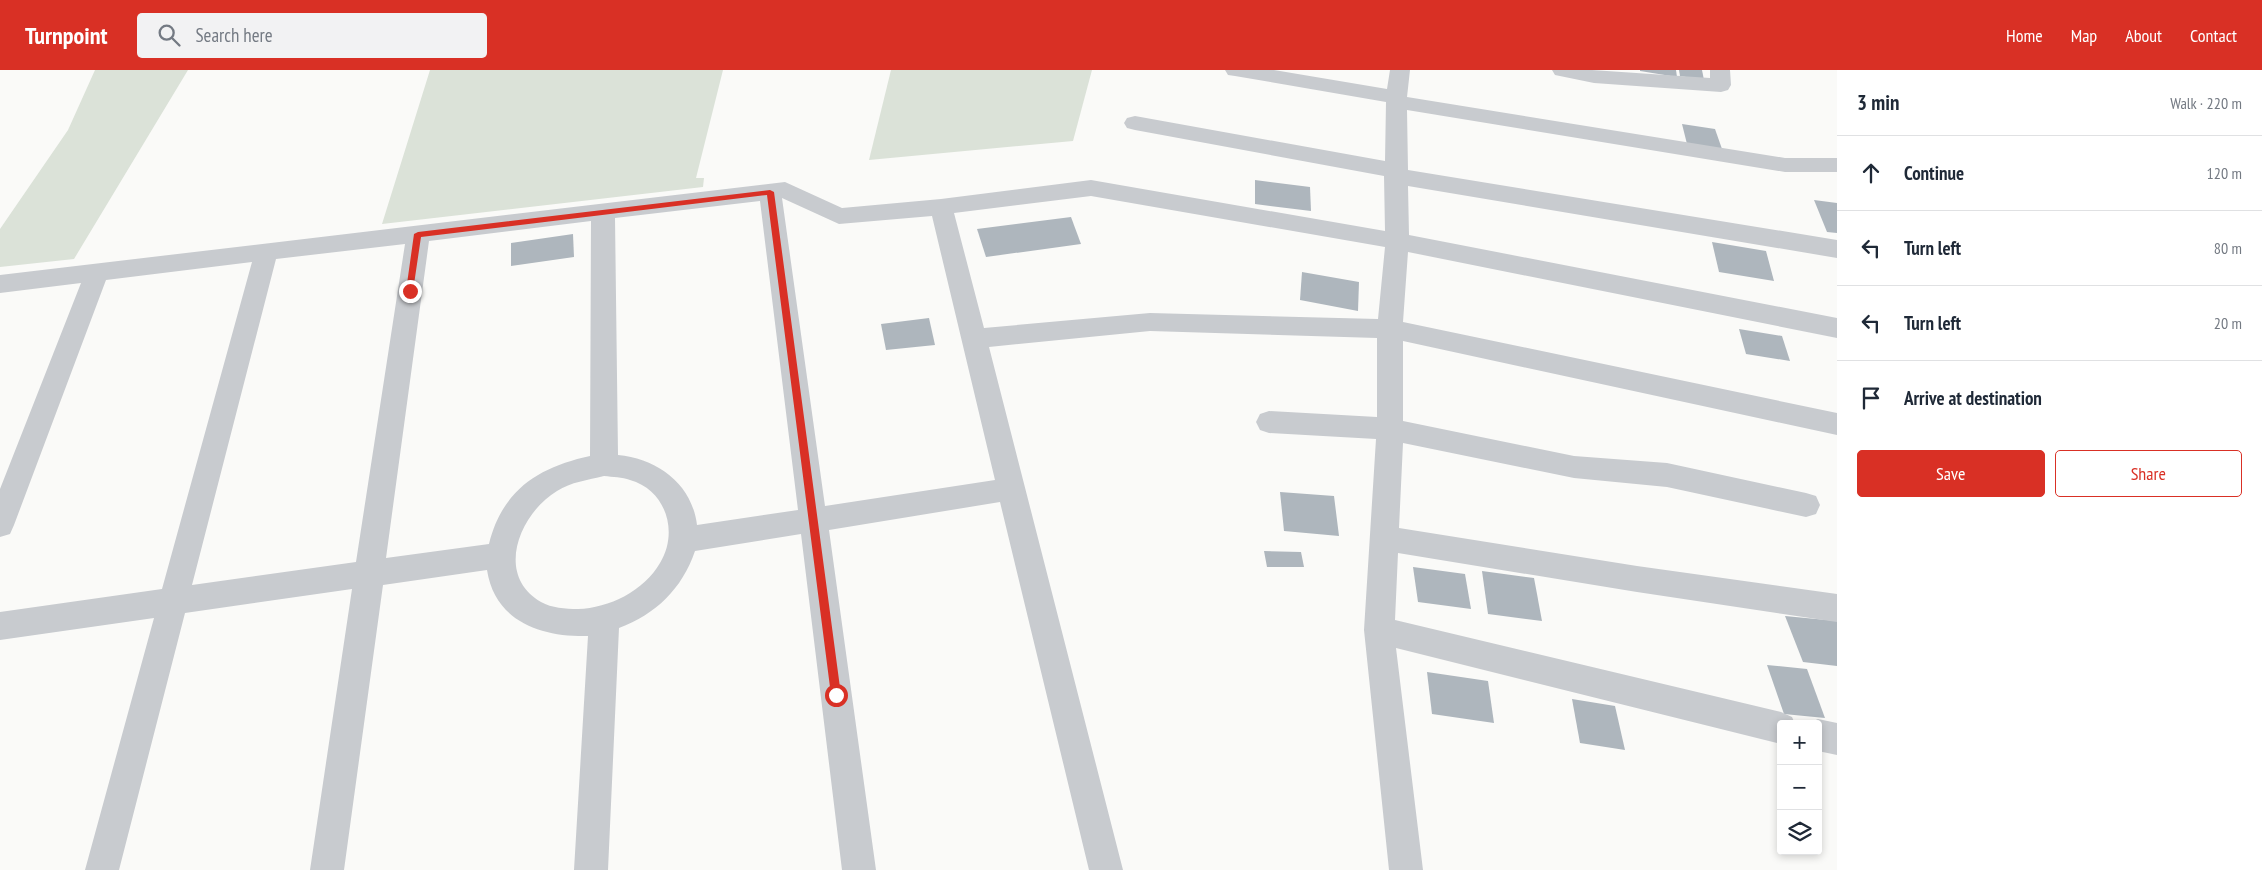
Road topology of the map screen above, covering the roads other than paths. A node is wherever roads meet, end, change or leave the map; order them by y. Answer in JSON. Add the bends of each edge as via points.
{"nodes":[{"id":1,"x":1235,"y":70,"type":"edge"},
{"id":2,"x":1400,"y":70,"type":"edge"},
{"id":3,"x":1562,"y":70,"type":"edge"},
{"id":4,"x":1720,"y":70,"type":"edge"},
{"id":5,"x":1397,"y":100,"type":"junction"},
{"id":6,"x":1135,"y":123,"type":"dead end"},
{"id":7,"x":1837,"y":164,"type":"edge"},
{"id":8,"x":1395,"y":173,"type":"junction"},
{"id":9,"x":770,"y":192,"type":"junction"},
{"id":10,"x":941,"y":207,"type":"junction"},
{"id":11,"x":603,"y":212,"type":"junction"},
{"id":12,"x":418,"y":234,"type":"junction"},
{"id":13,"x":1396,"y":241,"type":"junction"},
{"id":14,"x":1837,"y":249,"type":"edge"},
{"id":15,"x":266,"y":253,"type":"junction"},
{"id":16,"x":97,"y":273,"type":"junction"},
{"id":17,"x":0,"y":284,"type":"edge"},
{"id":18,"x":1837,"y":328,"type":"edge"},
{"id":19,"x":1390,"y":329,"type":"junction"},
{"id":20,"x":974,"y":339,"type":"junction"},
{"id":21,"x":1270,"y":422,"type":"dead end"},
{"id":22,"x":1837,"y":424,"type":"edge"},
{"id":23,"x":1390,"y":430,"type":"junction"},
{"id":24,"x":604,"y":465,"type":"junction"},
{"id":25,"x":1011,"y":489,"type":"junction"},
{"id":26,"x":1806,"y":505,"type":"dead end"},
{"id":27,"x":813,"y":520,"type":"junction"},
{"id":28,"x":0,"y":525,"type":"edge"},
{"id":29,"x":1384,"y":538,"type":"junction"},
{"id":30,"x":684,"y":540,"type":"junction"},
{"id":31,"x":499,"y":555,"type":"junction"},
{"id":32,"x":370,"y":573,"type":"junction"},
{"id":33,"x":174,"y":601,"type":"junction"},
{"id":34,"x":1837,"y":608,"type":"edge"},
{"id":35,"x":604,"y":620,"type":"junction"},
{"id":36,"x":0,"y":626,"type":"edge"},
{"id":37,"x":1378,"y":630,"type":"junction"},
{"id":38,"x":1777,"y":727,"type":"edge"},
{"id":39,"x":1822,"y":736,"type":"edge"},
{"id":40,"x":1837,"y":739,"type":"edge"},
{"id":41,"x":1410,"y":869,"type":"edge"},
{"id":42,"x":102,"y":870,"type":"edge"},
{"id":43,"x":327,"y":870,"type":"edge"},
{"id":44,"x":591,"y":870,"type":"edge"},
{"id":45,"x":859,"y":870,"type":"edge"},
{"id":46,"x":1106,"y":870,"type":"edge"}],
"edges":[{"from":1,"to":5,"type":"street"},
{"from":2,"to":5,"type":"street"},
{"from":3,"to":4,"type":"street","via":[[1594,77],[1721,85]]},
{"from":5,"to":7,"type":"street","via":[[1784,165]]},
{"from":5,"to":8,"type":"street"},
{"from":6,"to":8,"type":"street"},
{"from":8,"to":13,"type":"street"},
{"from":8,"to":14,"type":"street"},
{"from":9,"to":10,"type":"street","via":[[786,190],[839,216]]},
{"from":9,"to":11,"type":"street"},
{"from":9,"to":27,"type":"street"},
{"from":10,"to":13,"type":"street","via":[[1091,188]]},
{"from":10,"to":20,"type":"street"},
{"from":11,"to":12,"type":"street"},
{"from":11,"to":24,"type":"street"},
{"from":12,"to":15,"type":"street"},
{"from":12,"to":32,"type":"street"},
{"from":13,"to":18,"type":"street"},
{"from":13,"to":19,"type":"street"},
{"from":15,"to":16,"type":"street"},
{"from":15,"to":33,"type":"street"},
{"from":16,"to":17,"type":"street"},
{"from":16,"to":28,"type":"street"},
{"from":19,"to":20,"type":"street","via":[[1150,322]]},
{"from":19,"to":22,"type":"street"},
{"from":19,"to":23,"type":"street"},
{"from":20,"to":25,"type":"street"},
{"from":21,"to":23,"type":"street"},
{"from":23,"to":26,"type":"street","via":[[1574,467],[1667,475]]},
{"from":23,"to":29,"type":"street"},
{"from":24,"to":30,"type":"street","via":[[631,468],[654,478],[672,494],[682,515]]},
{"from":24,"to":31,"type":"street","via":[[574,470],[546,483],[522,503],[506,527]]},
{"from":25,"to":27,"type":"street"},
{"from":25,"to":46,"type":"street"},
{"from":27,"to":30,"type":"street"},
{"from":27,"to":45,"type":"street"},
{"from":29,"to":34,"type":"street"},
{"from":29,"to":37,"type":"street"},
{"from":30,"to":35,"type":"street","via":[[675,566],[658,589],[633,608]]},
{"from":31,"to":32,"type":"street"},
{"from":31,"to":35,"type":"street","via":[[503,580],[518,603],[542,618],[572,624]]},
{"from":32,"to":33,"type":"street"},
{"from":32,"to":43,"type":"street"},
{"from":33,"to":36,"type":"street"},
{"from":33,"to":42,"type":"street"},
{"from":35,"to":44,"type":"street"},
{"from":37,"to":38,"type":"street"},
{"from":37,"to":41,"type":"street"},
{"from":39,"to":40,"type":"street"}]}
